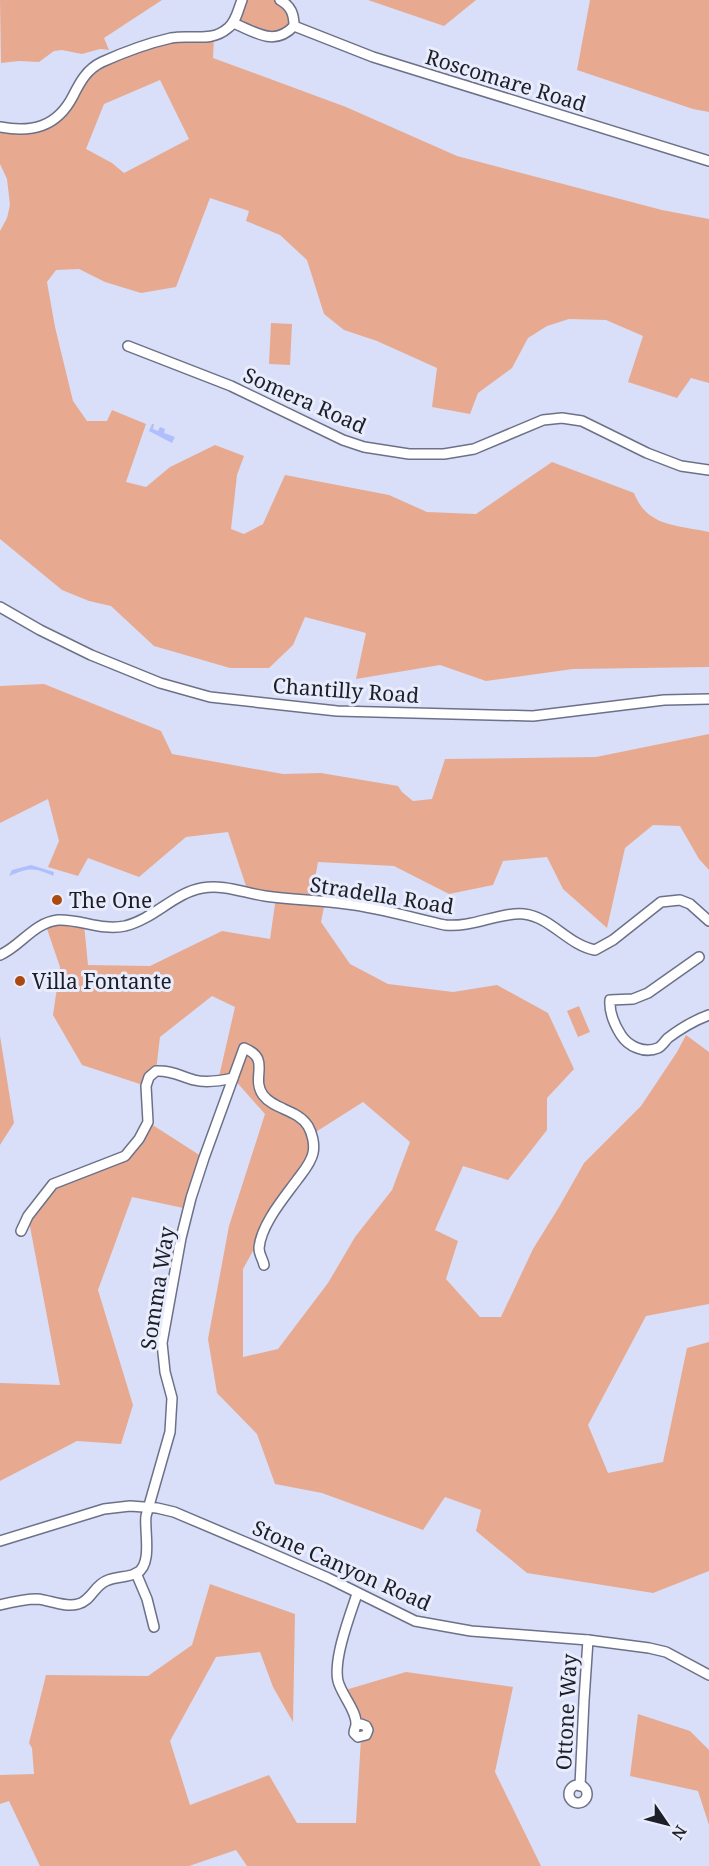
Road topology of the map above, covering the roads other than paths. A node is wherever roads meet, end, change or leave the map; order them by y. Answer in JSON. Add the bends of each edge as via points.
{"nodes":[{"id":1,"x":242,"y":0,"type":"edge"},
{"id":2,"x":280,"y":0,"type":"edge"},
{"id":3,"x":233,"y":23,"type":"junction"},
{"id":4,"x":294,"y":26,"type":"junction"},
{"id":5,"x":0,"y":127,"type":"edge"},
{"id":6,"x":709,"y":161,"type":"edge"},
{"id":7,"x":128,"y":346,"type":"dead end"},
{"id":8,"x":709,"y":470,"type":"edge"},
{"id":9,"x":0,"y":607,"type":"edge"},
{"id":10,"x":709,"y":699,"type":"edge"},
{"id":11,"x":709,"y":921,"type":"edge"},
{"id":12,"x":0,"y":955,"type":"edge"},
{"id":13,"x":699,"y":957,"type":"dead end"},
{"id":14,"x":709,"y":1015,"type":"edge"},
{"id":15,"x":233,"y":1078,"type":"junction"},
{"id":16,"x":21,"y":1231,"type":"dead end"},
{"id":17,"x":264,"y":1263,"type":"dead end"},
{"id":18,"x":148,"y":1507,"type":"junction"},
{"id":19,"x":0,"y":1541,"type":"edge"},
{"id":20,"x":136,"y":1573,"type":"junction"},
{"id":21,"x":357,"y":1593,"type":"junction"},
{"id":22,"x":0,"y":1605,"type":"edge"},
{"id":23,"x":153,"y":1627,"type":"dead end"},
{"id":24,"x":588,"y":1640,"type":"junction"},
{"id":25,"x":709,"y":1674,"type":"edge"},
{"id":26,"x":356,"y":1725,"type":"dead end"},
{"id":27,"x":580,"y":1786,"type":"dead end"}],
"edges":[{"from":1,"to":3,"type":"street"},
{"from":2,"to":4,"type":"street","via":[[290,7]]},
{"from":3,"to":4,"type":"street","via":[[276,38]]},
{"from":3,"to":5,"type":"street","via":[[214,37],[172,38],[103,62],[89,71],[67,107],[51,122],[32,128]]},
{"from":4,"to":6,"type":"street","name":"Roscomare Road","via":[[373,57]]},
{"from":7,"to":8,"type":"street","name":"Somera Road","via":[[231,386],[364,447],[409,454],[444,454],[474,449],[543,420],[562,418],[582,421],[681,466]]},
{"from":9,"to":10,"type":"street","name":"Chantilly Road","via":[[91,655],[160,683],[210,697],[337,711],[533,716],[664,700]]},
{"from":11,"to":12,"type":"street","name":"Stradella Road","via":[[680,900],[661,902],[595,950],[578,945],[539,919],[522,914],[445,926],[349,904],[264,896],[212,886],[189,891],[126,926],[45,923]]},
{"from":13,"to":14,"type":"street","via":[[648,993],[633,999],[610,1000],[609,1010],[620,1034],[643,1050],[658,1048]]},
{"from":15,"to":16,"type":"street","via":[[195,1080],[175,1072],[156,1071],[146,1086],[148,1122],[126,1156],[53,1184]]},
{"from":15,"to":17,"type":"street","name":"Somma Way","via":[[244,1048],[253,1052],[258,1058],[261,1092],[302,1118],[314,1144],[304,1170],[265,1228],[259,1246]]},
{"from":15,"to":18,"type":"street","name":"Somma Way","via":[[191,1197],[181,1238],[162,1343],[172,1398],[170,1432]]},
{"from":18,"to":19,"type":"street","name":"Stone Canyon Road","via":[[104,1509]]},
{"from":18,"to":20,"type":"street","name":"Somma Way","via":[[144,1529],[146,1557]]},
{"from":18,"to":21,"type":"street","name":"Stone Canyon Road","via":[[174,1512]]},
{"from":20,"to":22,"type":"street","via":[[105,1581],[77,1605],[37,1599]]},
{"from":20,"to":23,"type":"street"},
{"from":21,"to":24,"type":"street","name":"Stone Canyon Road","via":[[416,1621],[471,1631]]},
{"from":21,"to":26,"type":"street","via":[[338,1670],[338,1680]]},
{"from":24,"to":25,"type":"street","name":"Stone Canyon Road","via":[[666,1652]]},
{"from":24,"to":27,"type":"street","name":"Ottone Way"}]}
